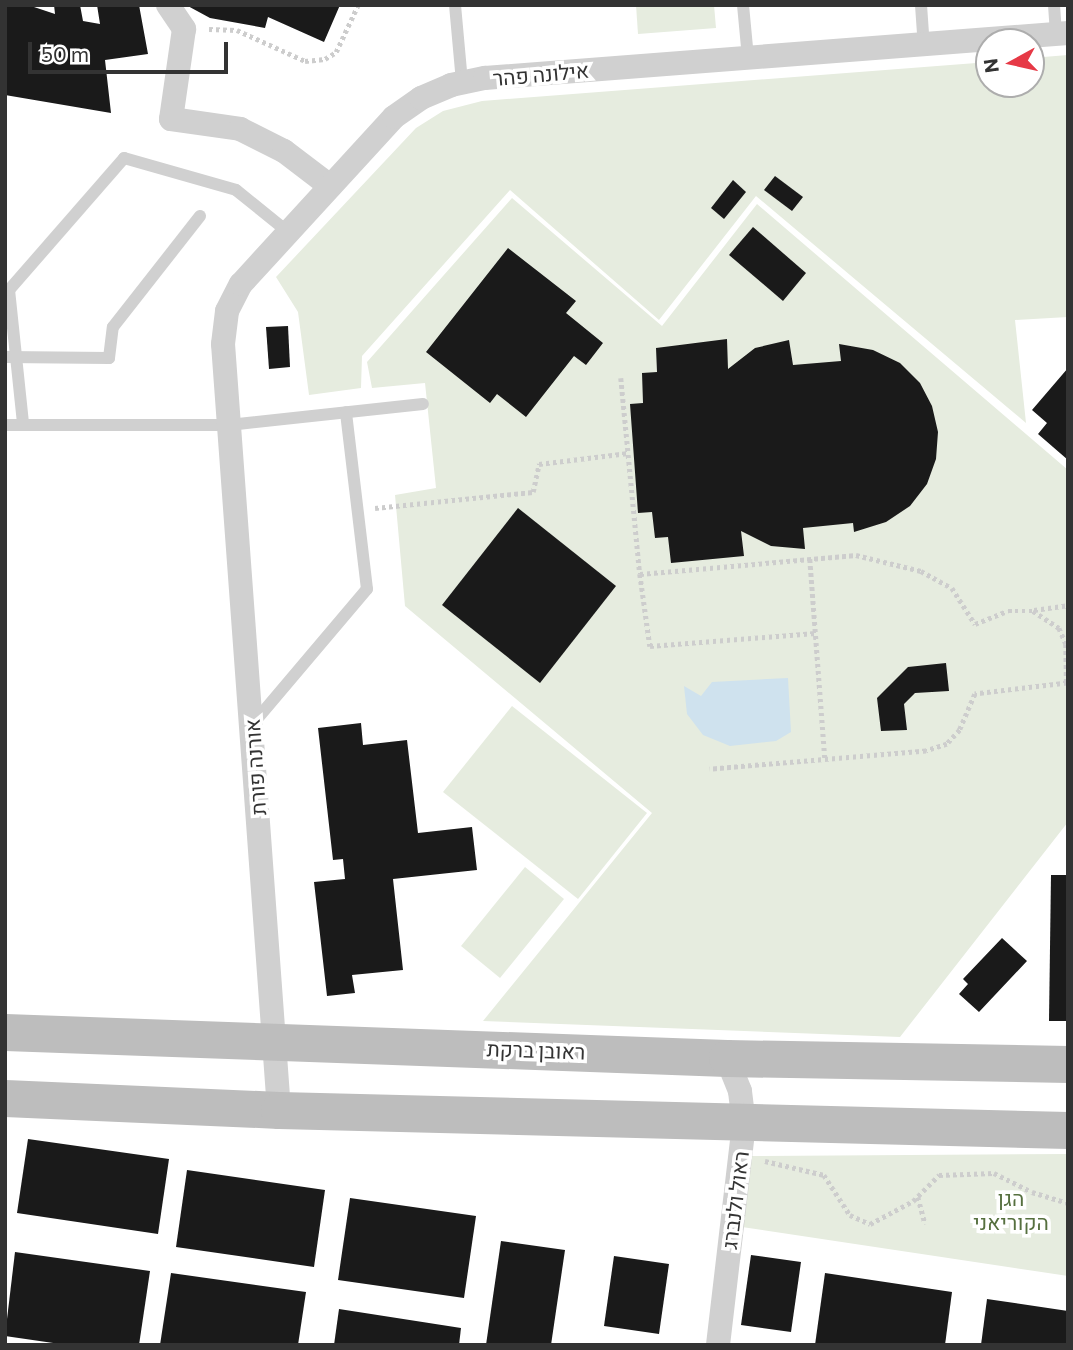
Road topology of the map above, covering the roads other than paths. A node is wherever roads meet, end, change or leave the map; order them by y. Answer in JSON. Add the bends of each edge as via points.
{"nodes":[{"id":1,"x":168,"y":5,"type":"edge"},
{"id":2,"x":455,"y":5,"type":"edge"},
{"id":3,"x":743,"y":5,"type":"edge"},
{"id":4,"x":921,"y":5,"type":"edge"},
{"id":5,"x":1054,"y":5,"type":"edge"},
{"id":6,"x":1062,"y":33,"type":"edge"},
{"id":7,"x":924,"y":44,"type":"junction"},
{"id":8,"x":748,"y":58,"type":"junction"},
{"id":9,"x":462,"y":82,"type":"junction"},
{"id":10,"x":330,"y":186,"type":"junction"},
{"id":11,"x":200,"y":216,"type":"dead end"},
{"id":12,"x":288,"y":232,"type":"junction"},
{"id":13,"x":11,"y":357,"type":"edge"},
{"id":14,"x":423,"y":404,"type":"dead end"},
{"id":15,"x":346,"y":412,"type":"junction"},
{"id":16,"x":23,"y":423,"type":"junction"},
{"id":17,"x":5,"y":425,"type":"edge"},
{"id":18,"x":229,"y":425,"type":"junction"},
{"id":19,"x":252,"y":725,"type":"junction"},
{"id":20,"x":5,"y":1032,"type":"edge"},
{"id":21,"x":275,"y":1040,"type":"junction"},
{"id":22,"x":727,"y":1058,"type":"junction"},
{"id":23,"x":1068,"y":1064,"type":"edge"},
{"id":24,"x":5,"y":1098,"type":"edge"},
{"id":25,"x":279,"y":1110,"type":"junction"},
{"id":26,"x":744,"y":1124,"type":"junction"},
{"id":27,"x":1068,"y":1130,"type":"edge"},
{"id":28,"x":718,"y":1345,"type":"edge"}],
"edges":[{"from":1,"to":10,"type":"street","via":[[184,29],[171,119],[240,130],[284,151]]},
{"from":2,"to":9,"type":"lane"},
{"from":3,"to":8,"type":"lane"},
{"from":4,"to":7,"type":"lane"},
{"from":5,"to":6,"type":"lane"},
{"from":6,"to":7,"type":"street","name":"אילונה פהר"},
{"from":7,"to":8,"type":"street","name":"אילונה פהר"},
{"from":8,"to":9,"type":"street","name":"אילונה פהר"},
{"from":9,"to":10,"type":"street","name":"אילונה פהר","via":[[403,110]]},
{"from":10,"to":12,"type":"street","name":"אילונה פהר"},
{"from":11,"to":13,"type":"lane","via":[[113,327],[108,358]]},
{"from":12,"to":13,"type":"lane","via":[[255,202],[214,180],[124,158],[9,290]]},
{"from":12,"to":18,"type":"street","name":"אילונה פהר","via":[[241,284],[227,311],[223,344]]},
{"from":13,"to":16,"type":"lane"},
{"from":14,"to":15,"type":"lane"},
{"from":15,"to":18,"type":"lane"},
{"from":15,"to":19,"type":"lane","via":[[366,589]]},
{"from":16,"to":17,"type":"lane"},
{"from":16,"to":18,"type":"lane"},
{"from":18,"to":19,"type":"street","name":"אורנה פורת"},
{"from":19,"to":21,"type":"street","name":"אורנה פורת"},
{"from":20,"to":21,"type":"street","name":"ראובן ברקת"},
{"from":21,"to":22,"type":"street","name":"ראובן ברקת"},
{"from":21,"to":25,"type":"street","name":"אורנה פורת"},
{"from":22,"to":23,"type":"street","name":"ראובן ברקת"},
{"from":22,"to":26,"type":"street","name":"ראול ולנברג","via":[[740,1091]]},
{"from":24,"to":25,"type":"street"},
{"from":25,"to":26,"type":"street"},
{"from":26,"to":27,"type":"street"},
{"from":26,"to":28,"type":"street","name":"ראול ולנברג"}]}
